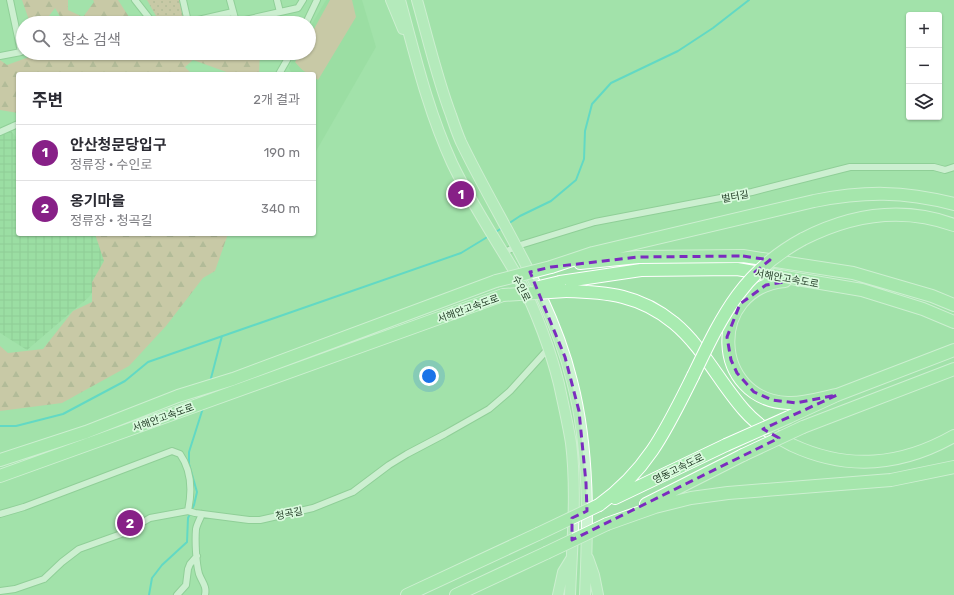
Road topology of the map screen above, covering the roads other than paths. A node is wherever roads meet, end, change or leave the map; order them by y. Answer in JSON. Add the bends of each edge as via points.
{"nodes":[{"id":1,"x":10,"y":0,"type":"edge"},
{"id":2,"x":135,"y":0,"type":"edge"},
{"id":3,"x":183,"y":0,"type":"edge"},
{"id":4,"x":230,"y":0,"type":"edge"},
{"id":5,"x":277,"y":0,"type":"edge"},
{"id":6,"x":303,"y":0,"type":"edge"},
{"id":7,"x":317,"y":0,"type":"edge"},
{"id":8,"x":390,"y":0,"type":"edge"},
{"id":9,"x":400,"y":0,"type":"edge"},
{"id":10,"x":417,"y":0,"type":"edge"},
{"id":11,"x":423,"y":0,"type":"edge"},
{"id":12,"x":233,"y":12,"type":"junction"},
{"id":13,"x":280,"y":12,"type":"junction"},
{"id":14,"x":148,"y":16,"type":"edge"},
{"id":15,"x":186,"y":16,"type":"edge"},
{"id":16,"x":216,"y":16,"type":"edge"},
{"id":17,"x":234,"y":16,"type":"edge"},
{"id":18,"x":262,"y":16,"type":"edge"},
{"id":19,"x":309,"y":16,"type":"edge"},
{"id":20,"x":16,"y":28,"type":"edge"},
{"id":21,"x":427,"y":36,"type":"junction"},
{"id":22,"x":16,"y":53,"type":"edge"},
{"id":23,"x":0,"y":56,"type":"edge"},
{"id":24,"x":287,"y":60,"type":"edge"},
{"id":25,"x":418,"y":65,"type":"junction"},
{"id":26,"x":280,"y":72,"type":"edge"},
{"id":27,"x":16,"y":125,"type":"edge"},
{"id":28,"x":0,"y":132,"type":"edge"},
{"id":29,"x":954,"y":166,"type":"edge"},
{"id":30,"x":954,"y":204,"type":"edge"},
{"id":31,"x":954,"y":225,"type":"edge"},
{"id":32,"x":515,"y":242,"type":"junction"},
{"id":33,"x":501,"y":250,"type":"junction"},
{"id":34,"x":551,"y":267,"type":"junction"},
{"id":35,"x":797,"y":280,"type":"junction"},
{"id":36,"x":563,"y":287,"type":"junction"},
{"id":37,"x":954,"y":306,"type":"edge"},
{"id":38,"x":954,"y":322,"type":"edge"},
{"id":39,"x":548,"y":349,"type":"junction"},
{"id":40,"x":954,"y":350,"type":"edge"},
{"id":41,"x":954,"y":369,"type":"edge"},
{"id":42,"x":836,"y":395,"type":"junction"},
{"id":43,"x":954,"y":436,"type":"edge"},
{"id":44,"x":0,"y":460,"type":"edge"},
{"id":45,"x":954,"y":467,"type":"edge"},
{"id":46,"x":0,"y":476,"type":"edge"},
{"id":47,"x":599,"y":505,"type":"junction"},
{"id":48,"x":188,"y":511,"type":"junction"},
{"id":49,"x":0,"y":514,"type":"edge"},
{"id":50,"x":202,"y":514,"type":"junction"},
{"id":51,"x":607,"y":524,"type":"junction"},
{"id":52,"x":587,"y":553,"type":"junction"},
{"id":53,"x":197,"y":556,"type":"junction"},
{"id":54,"x":571,"y":559,"type":"junction"},
{"id":55,"x":0,"y":592,"type":"edge"},
{"id":56,"x":177,"y":595,"type":"edge"},
{"id":57,"x":205,"y":595,"type":"edge"},
{"id":58,"x":407,"y":595,"type":"edge"},
{"id":59,"x":456,"y":595,"type":"edge"},
{"id":60,"x":558,"y":595,"type":"edge"},
{"id":61,"x":570,"y":595,"type":"edge"},
{"id":62,"x":584,"y":595,"type":"edge"},
{"id":63,"x":598,"y":595,"type":"edge"}],
"edges":[{"from":1,"to":20,"type":"street"},
{"from":2,"to":14,"type":"street"},
{"from":3,"to":15,"type":"street"},
{"from":4,"to":12,"type":"street"},
{"from":5,"to":13,"type":"street"},
{"from":6,"to":13,"type":"street","via":[[298,8]]},
{"from":7,"to":19,"type":"street"},
{"from":8,"to":25,"type":"main road"},
{"from":9,"to":25,"type":"main road","name":"수인로"},
{"from":10,"to":21,"type":"main road","name":"수인로"},
{"from":11,"to":21,"type":"main road"},
{"from":12,"to":16,"type":"street"},
{"from":12,"to":17,"type":"street"},
{"from":13,"to":18,"type":"street"},
{"from":21,"to":32,"type":"main road","name":"수인로","via":[[442,90],[460,140],[487,195]]},
{"from":22,"to":23,"type":"street"},
{"from":24,"to":26,"type":"street"},
{"from":25,"to":33,"type":"main road","name":"수인로","via":[[433,117],[452,162]]},
{"from":27,"to":28,"type":"street"},
{"from":29,"to":32,"type":"street","name":"벌터길","via":[[946,170],[934,167],[850,167],[752,192],[595,222]]},
{"from":30,"to":34,"type":"highway","via":[[899,194],[838,196],[593,253]]},
{"from":31,"to":47,"type":"highway","bridge":true,"via":[[914,215],[884,214],[864,217],[840,222],[803,238],[767,262],[743,287],[723,318],[669,425],[652,452],[622,487]]},
{"from":32,"to":33,"type":"street","name":"벌터길"},
{"from":32,"to":52,"type":"main road","name":"수인로","via":[[548,312],[572,380],[579,412],[586,483]]},
{"from":33,"to":39,"type":"main road","name":"수인로","via":[[535,313]]},
{"from":34,"to":37,"type":"highway","name":"서해안고속도로","via":[[638,257],[743,256],[853,273],[932,296]]},
{"from":34,"to":44,"type":"highway","name":"서해안고속도로","bridge":true,"via":[[496,282],[233,379],[178,396],[86,432]]},
{"from":35,"to":36,"type":"highway","name":"서해안고속도로","via":[[737,269],[689,268],[641,270]]},
{"from":35,"to":38,"type":"highway","name":"서해안고속도로","via":[[862,290],[923,309]]},
{"from":35,"to":42,"type":"highway","via":[[766,285],[753,292],[740,304],[732,319],[728,337],[730,360],[742,381],[765,398],[796,403]]},
{"from":36,"to":43,"type":"highway","via":[[618,295],[663,315],[690,339],[755,422],[785,441],[814,454],[847,462],[867,463],[923,451]]},
{"from":36,"to":46,"type":"highway","name":"서해안고속도로","bridge":true,"via":[[503,295]]},
{"from":39,"to":50,"type":"street","name":"청곡길","via":[[490,409],[406,454],[353,492],[313,508],[260,520]]},
{"from":39,"to":54,"type":"main road","name":"수인로","via":[[571,443]]},
{"from":40,"to":42,"type":"highway","name":"영동고속도로"},
{"from":41,"to":51,"type":"highway","name":"영동고속도로","bridge":true,"via":[[803,427]]},
{"from":42,"to":47,"type":"highway","name":"영동고속도로","bridge":true},
{"from":45,"to":51,"type":"highway","via":[[891,480],[691,498],[655,507]]},
{"from":47,"to":58,"type":"highway","name":"영동고속도로","bridge":true},
{"from":48,"to":49,"type":"street","via":[[191,484],[187,467],[180,454],[172,451]]},
{"from":48,"to":50,"type":"street","name":"청곡길"},
{"from":48,"to":55,"type":"street","name":"청곡길","via":[[150,518],[124,533],[79,549],[44,579]]},
{"from":50,"to":53,"type":"street","via":[[196,531]]},
{"from":51,"to":59,"type":"highway","name":"영동고속도로","bridge":true},
{"from":52,"to":62,"type":"main road","name":"수인로"},
{"from":52,"to":63,"type":"main road"},
{"from":53,"to":56,"type":"street","via":[[188,569],[186,585]]},
{"from":53,"to":57,"type":"street"},
{"from":54,"to":60,"type":"main road","via":[[563,572]]},
{"from":54,"to":61,"type":"main road","name":"수인로"}]}
